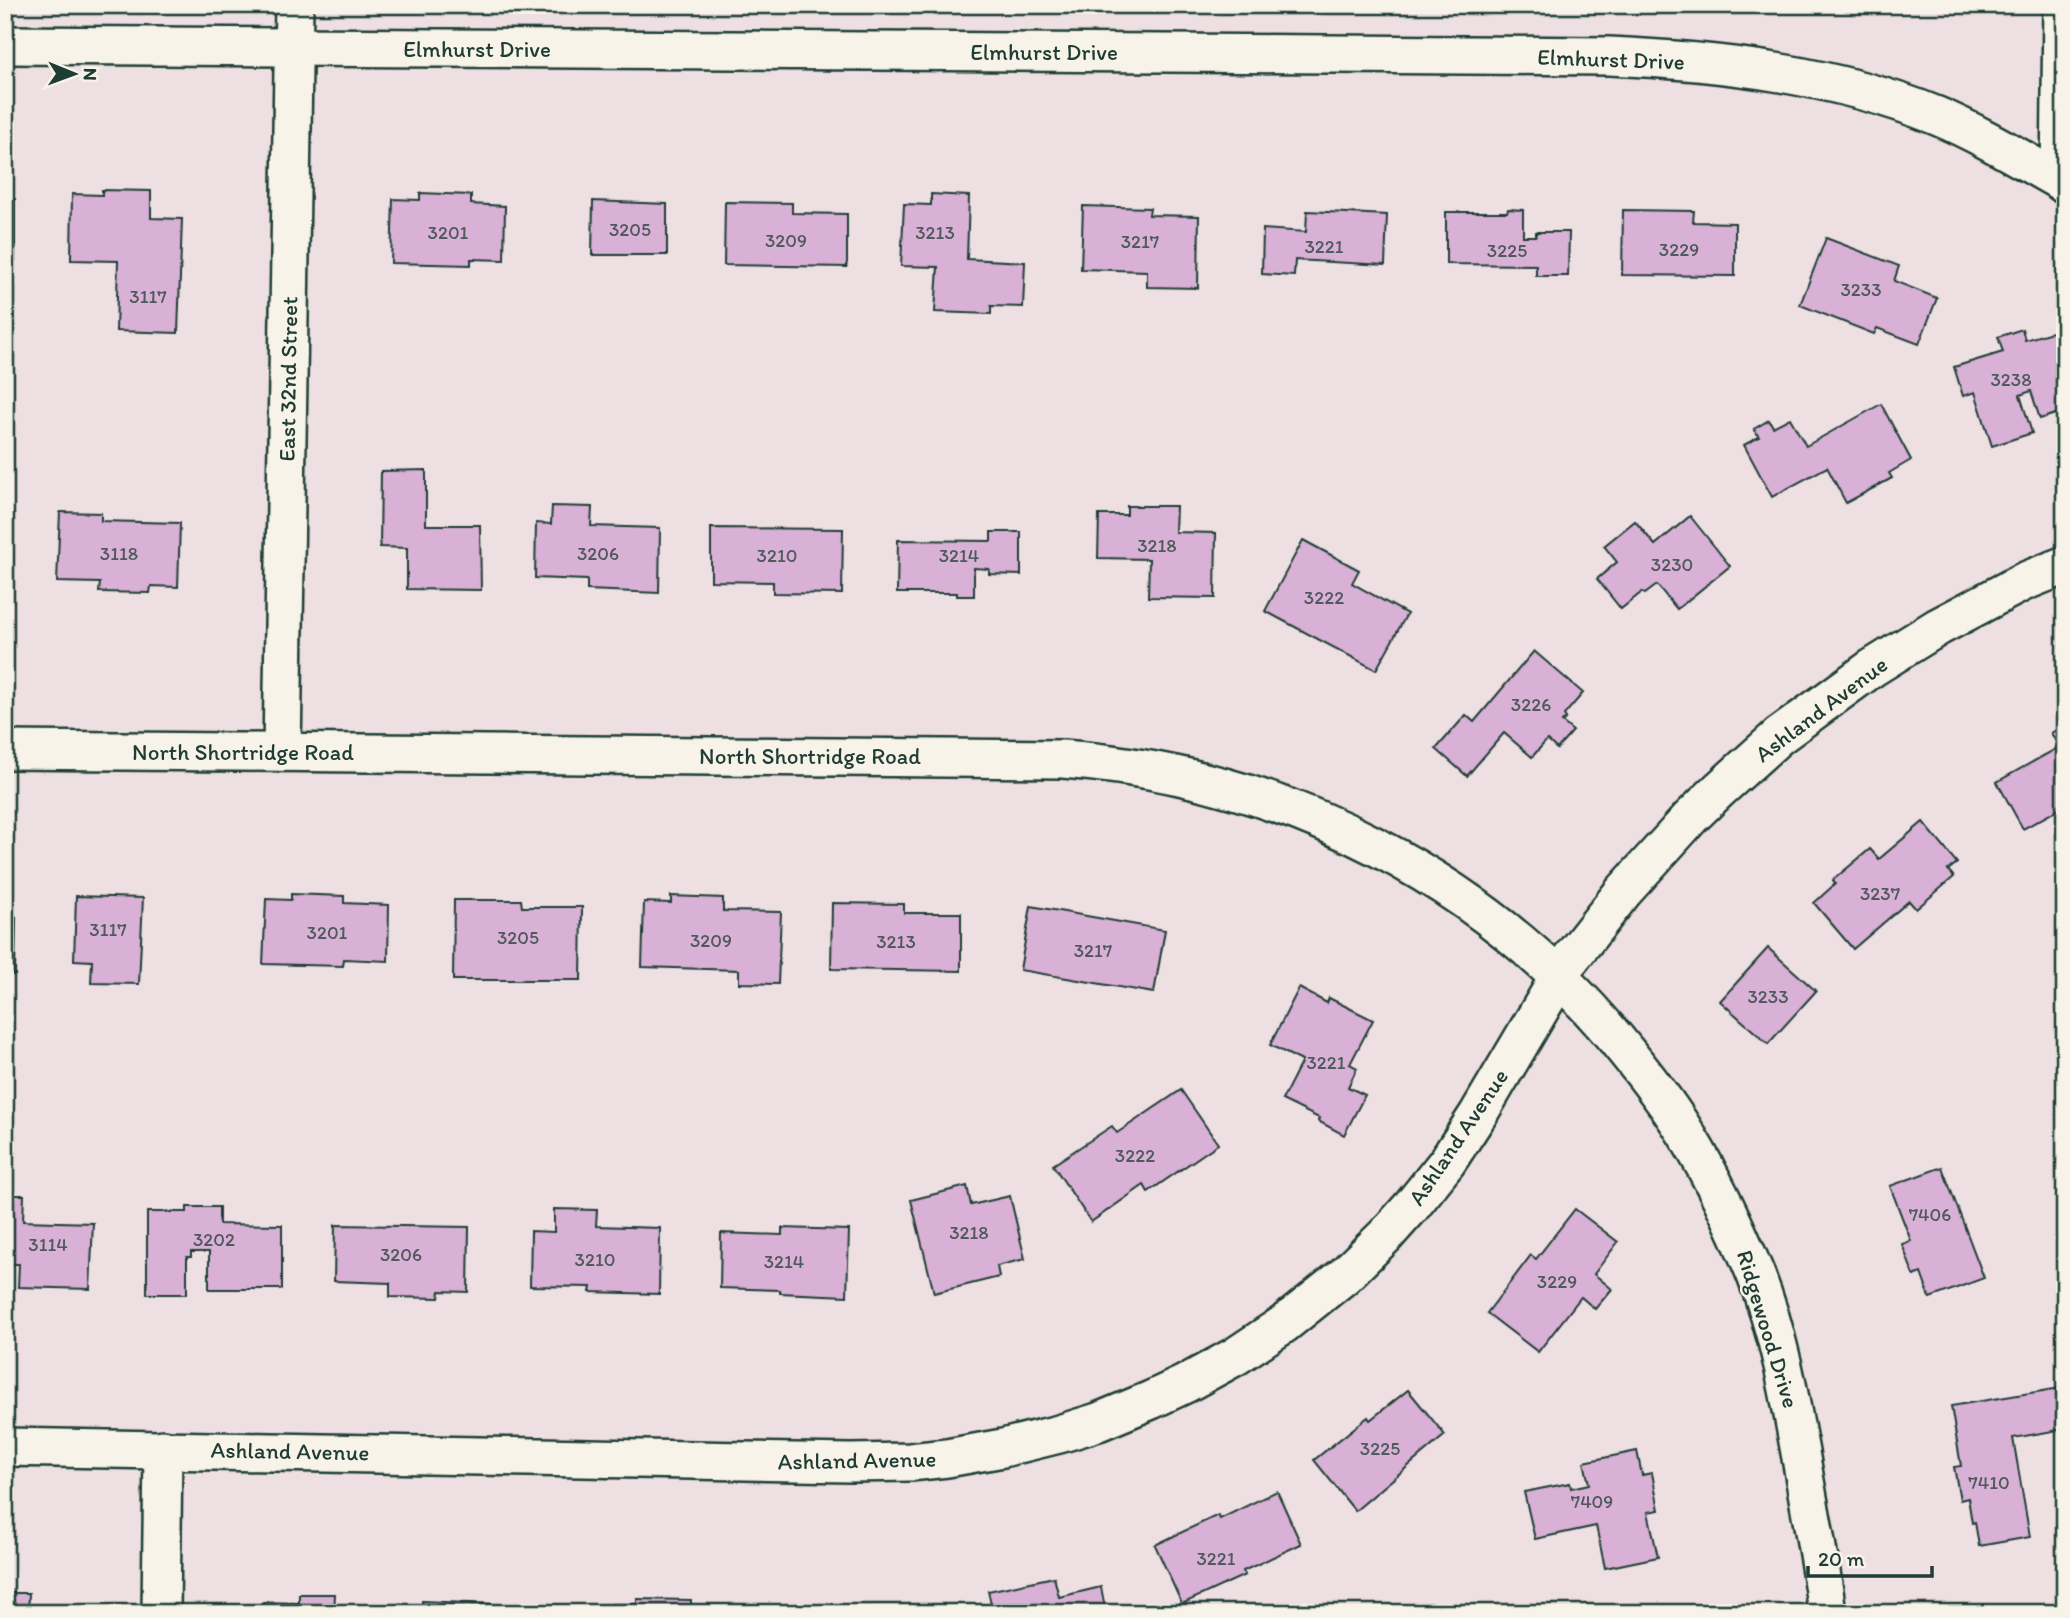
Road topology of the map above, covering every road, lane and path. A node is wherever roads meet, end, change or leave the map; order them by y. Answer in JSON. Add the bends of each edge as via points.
{"nodes":[{"id":1,"x":294,"y":5,"type":"edge"},
{"id":2,"x":2062,"y":5,"type":"edge"},
{"id":3,"x":5,"y":45,"type":"edge"},
{"id":4,"x":293,"y":48,"type":"junction"},
{"id":5,"x":2062,"y":183,"type":"edge"},
{"id":6,"x":2065,"y":565,"type":"edge"},
{"id":7,"x":5,"y":750,"type":"edge"},
{"id":8,"x":282,"y":752,"type":"junction"},
{"id":9,"x":1558,"y":977,"type":"junction"},
{"id":10,"x":5,"y":1447,"type":"edge"},
{"id":11,"x":163,"y":1449,"type":"junction"},
{"id":12,"x":161,"y":1613,"type":"edge"},
{"id":13,"x":1828,"y":1613,"type":"edge"}],
"edges":[{"from":1,"to":4,"type":"street","name":"East 32nd Street"},
{"from":2,"to":5,"type":"street"},
{"from":3,"to":4,"type":"street","name":"Elmhurst Drive"},
{"from":4,"to":5,"type":"street","name":"Elmhurst Drive","via":[[1659,58],[1814,80],[1884,98],[1992,141]]},
{"from":4,"to":8,"type":"street","name":"East 32nd Street"},
{"from":6,"to":9,"type":"street","name":"Ashland Avenue","via":[[1938,627],[1872,668],[1779,736],[1690,818],[1623,892]]},
{"from":7,"to":8,"type":"street","name":"North Shortridge Road"},
{"from":8,"to":9,"type":"street","name":"North Shortridge Road","via":[[1026,757],[1133,767],[1255,795],[1363,839],[1464,898]]},
{"from":9,"to":11,"type":"street","name":"Ashland Avenue","via":[[1447,1162],[1395,1226],[1344,1276],[1236,1356],[1098,1422],[1016,1445],[910,1462]]},
{"from":9,"to":13,"type":"street","name":"Ridgewood Drive","via":[[1606,1026],[1667,1103],[1740,1238],[1783,1365]]},
{"from":10,"to":11,"type":"street","name":"Ashland Avenue"},
{"from":11,"to":12,"type":"street"}]}
